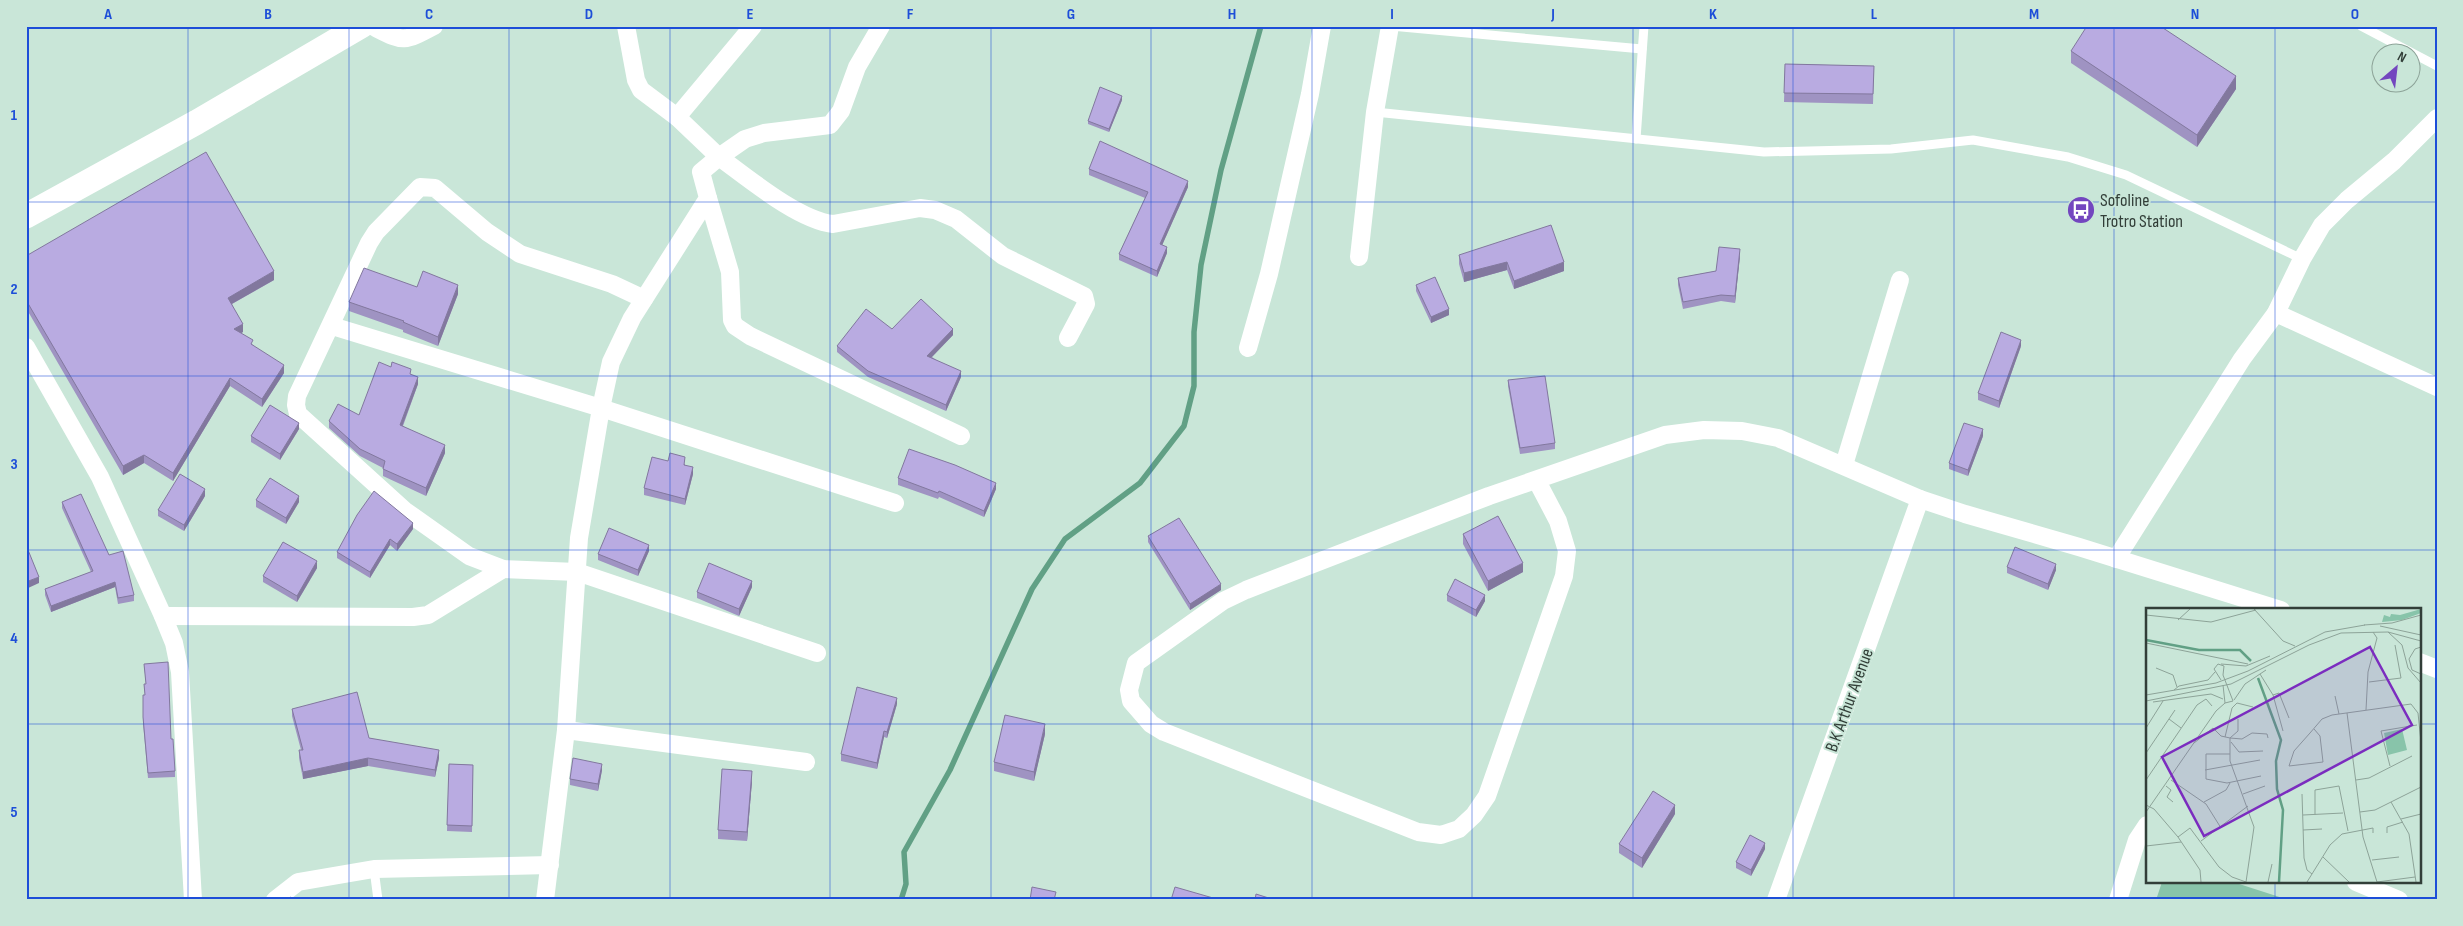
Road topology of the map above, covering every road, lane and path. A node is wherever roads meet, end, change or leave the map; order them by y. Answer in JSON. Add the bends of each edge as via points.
{"nodes":[{"id":1,"x":361,"y":26,"type":"edge"},
{"id":2,"x":372,"y":26,"type":"edge"},
{"id":3,"x":434,"y":26,"type":"edge"},
{"id":4,"x":626,"y":26,"type":"edge"},
{"id":5,"x":753,"y":26,"type":"edge"},
{"id":6,"x":882,"y":26,"type":"edge"},
{"id":7,"x":1322,"y":26,"type":"edge"},
{"id":8,"x":1390,"y":26,"type":"edge"},
{"id":9,"x":1644,"y":26,"type":"edge"},
{"id":10,"x":2361,"y":26,"type":"edge"},
{"id":11,"x":1642,"y":49,"type":"junction"},
{"id":12,"x":2437,"y":66,"type":"edge"},
{"id":13,"x":1375,"y":112,"type":"junction"},
{"id":14,"x":677,"y":118,"type":"junction"},
{"id":15,"x":2437,"y":118,"type":"edge"},
{"id":16,"x":1636,"y":139,"type":"junction"},
{"id":17,"x":719,"y":157,"type":"junction"},
{"id":18,"x":708,"y":198,"type":"junction"},
{"id":19,"x":26,"y":216,"type":"edge"},
{"id":20,"x":1359,"y":257,"type":"dead end"},
{"id":21,"x":2302,"y":259,"type":"junction"},
{"id":22,"x":1900,"y":280,"type":"dead end"},
{"id":23,"x":644,"y":299,"type":"junction"},
{"id":24,"x":2276,"y":313,"type":"junction"},
{"id":25,"x":332,"y":326,"type":"junction"},
{"id":26,"x":1068,"y":338,"type":"dead end"},
{"id":27,"x":26,"y":348,"type":"edge"},
{"id":28,"x":1248,"y":348,"type":"dead end"},
{"id":29,"x":2437,"y":387,"type":"edge"},
{"id":30,"x":601,"y":408,"type":"junction"},
{"id":31,"x":962,"y":436,"type":"dead end"},
{"id":32,"x":1844,"y":465,"type":"junction"},
{"id":33,"x":1537,"y":481,"type":"junction"},
{"id":34,"x":1920,"y":499,"type":"junction"},
{"id":35,"x":895,"y":503,"type":"dead end"},
{"id":36,"x":2116,"y":558,"type":"junction"},
{"id":37,"x":503,"y":569,"type":"junction"},
{"id":38,"x":576,"y":572,"type":"junction"},
{"id":39,"x":2275,"y":608,"type":"edge"},
{"id":40,"x":163,"y":616,"type":"junction"},
{"id":41,"x":817,"y":653,"type":"dead end"},
{"id":42,"x":2420,"y":662,"type":"edge"},
{"id":43,"x":2437,"y":669,"type":"edge"},
{"id":44,"x":566,"y":730,"type":"junction"},
{"id":45,"x":806,"y":762,"type":"dead end"},
{"id":46,"x":2146,"y":826,"type":"edge"},
{"id":47,"x":550,"y":865,"type":"junction"},
{"id":48,"x":374,"y":869,"type":"junction"},
{"id":49,"x":2361,"y":884,"type":"edge"},
{"id":50,"x":193,"y":900,"type":"edge"},
{"id":51,"x":275,"y":900,"type":"edge"},
{"id":52,"x":378,"y":900,"type":"edge"},
{"id":53,"x":545,"y":900,"type":"edge"},
{"id":54,"x":1776,"y":900,"type":"edge"},
{"id":55,"x":2118,"y":900,"type":"edge"},
{"id":56,"x":2399,"y":900,"type":"edge"}],
"edges":[{"from":1,"to":19,"type":"street","via":[[197,122]]},
{"from":2,"to":3,"type":"street","via":[[404,40]]},
{"from":4,"to":14,"type":"street","via":[[636,80],[641,90]]},
{"from":5,"to":14,"type":"street"},
{"from":6,"to":17,"type":"street","via":[[857,67],[841,111],[830,125],[764,133],[745,139]]},
{"from":7,"to":28,"type":"street","via":[[1310,94]]},
{"from":8,"to":11,"type":"lane"},
{"from":8,"to":13,"type":"street"},
{"from":9,"to":11,"type":"lane"},
{"from":10,"to":12,"type":"lane"},
{"from":11,"to":16,"type":"lane"},
{"from":13,"to":16,"type":"lane"},
{"from":13,"to":20,"type":"street"},
{"from":14,"to":17,"type":"street"},
{"from":15,"to":21,"type":"street","via":[[2322,225]]},
{"from":16,"to":21,"type":"lane","via":[[1764,152],[1891,149],[1973,140],[2030,150],[2068,157],[2126,175]]},
{"from":17,"to":18,"type":"street","via":[[701,172]]},
{"from":17,"to":26,"type":"street","via":[[767,191],[822,223],[833,224],[920,208],[947,214],[1003,256],[1084,296],[1086,304]]},
{"from":18,"to":23,"type":"street"},
{"from":18,"to":31,"type":"street","via":[[730,272],[735,326]]},
{"from":21,"to":24,"type":"street"},
{"from":22,"to":32,"type":"street"},
{"from":23,"to":25,"type":"street","via":[[612,284],[520,254],[487,232],[436,188],[420,187],[369,243]]},
{"from":23,"to":30,"type":"street","via":[[612,362]]},
{"from":24,"to":29,"type":"street"},
{"from":24,"to":36,"type":"street","via":[[2242,359]]},
{"from":25,"to":30,"type":"street"},
{"from":25,"to":37,"type":"street","via":[[297,396],[298,414],[404,510],[460,552]]},
{"from":27,"to":40,"type":"street","via":[[100,477]]},
{"from":30,"to":35,"type":"street"},
{"from":30,"to":38,"type":"street"},
{"from":32,"to":33,"type":"street","via":[[1778,438],[1742,431],[1704,430],[1665,435]]},
{"from":32,"to":34,"type":"street"},
{"from":33,"to":33,"type":"street","via":[[1419,522],[1223,602],[1136,663],[1129,690],[1131,701],[1141,715],[1164,732],[1297,785],[1418,832],[1441,835],[1459,829],[1487,796],[1564,576],[1567,551],[1558,521]]},
{"from":34,"to":36,"type":"street"},
{"from":34,"to":54,"type":"street","name":"B.K Arthur Avenue"},
{"from":36,"to":39,"type":"street"},
{"from":37,"to":38,"type":"street"},
{"from":37,"to":40,"type":"street","via":[[428,615]]},
{"from":38,"to":41,"type":"street"},
{"from":38,"to":44,"type":"street"},
{"from":40,"to":50,"type":"street","via":[[174,643],[180,672]]},
{"from":42,"to":43,"type":"street"},
{"from":44,"to":45,"type":"street"},
{"from":44,"to":47,"type":"street"},
{"from":46,"to":55,"type":"street","via":[[2137,840]]},
{"from":47,"to":48,"type":"street"},
{"from":47,"to":53,"type":"street"},
{"from":48,"to":51,"type":"street","via":[[298,882]]},
{"from":48,"to":52,"type":"lane"},
{"from":49,"to":56,"type":"street"}]}
